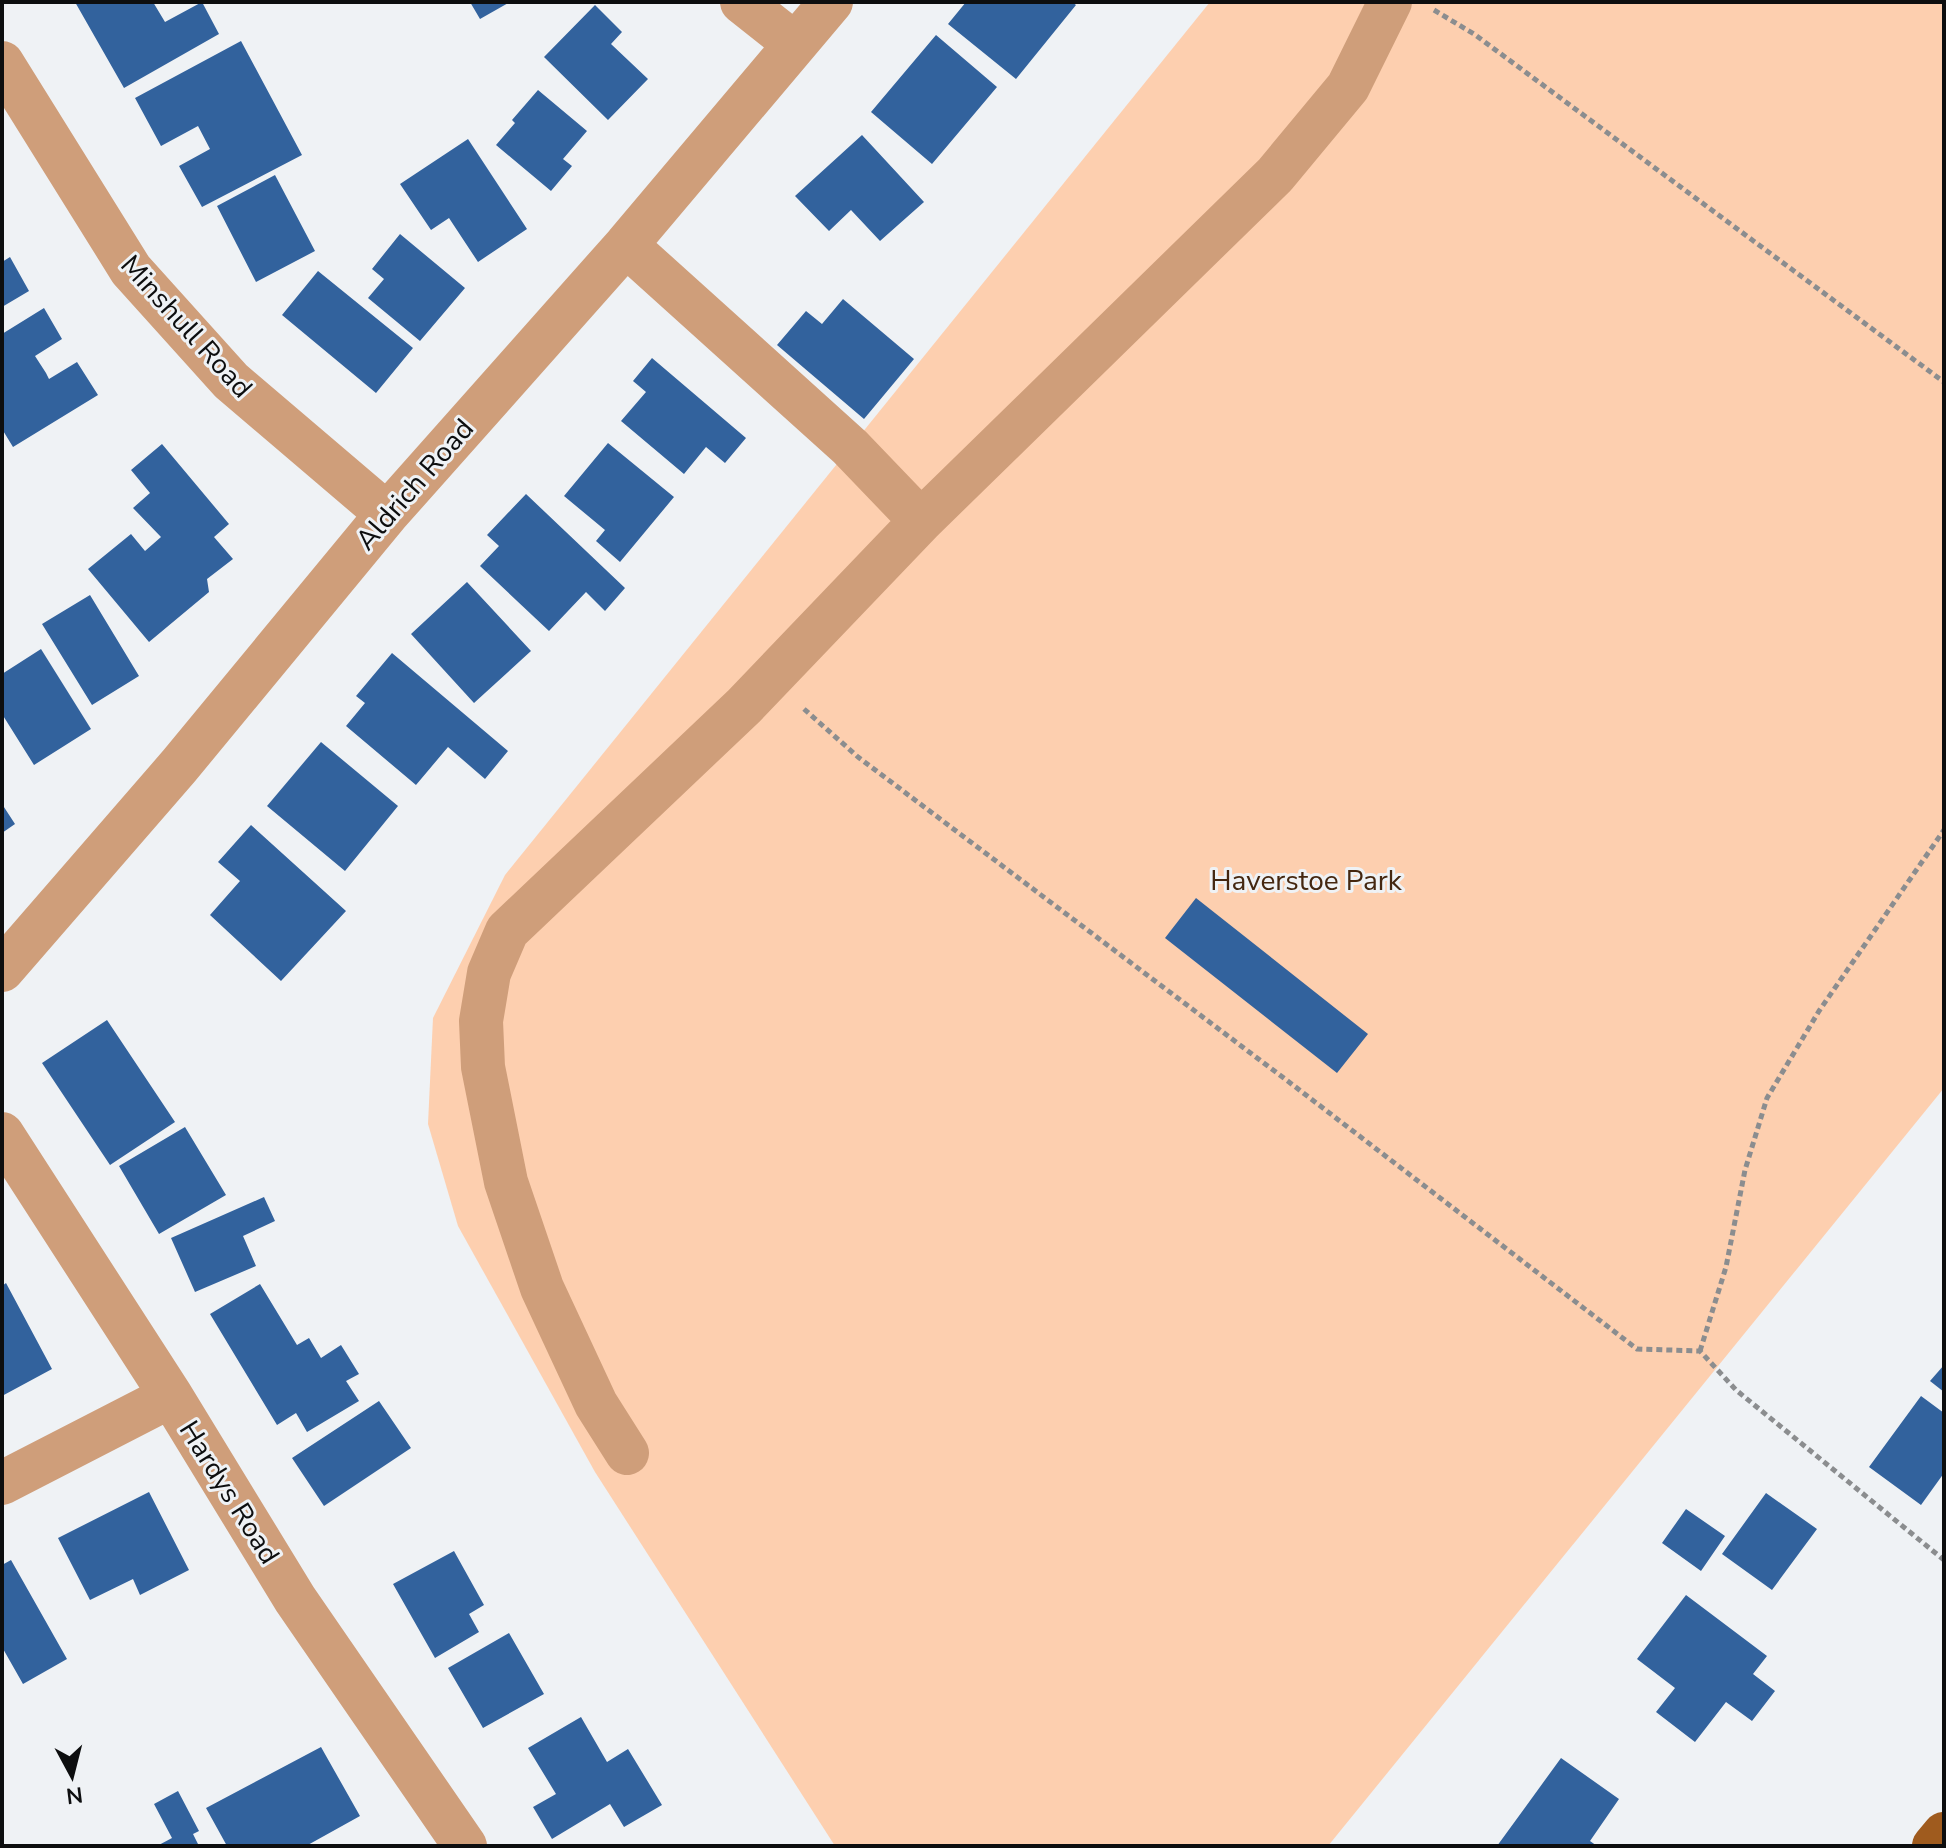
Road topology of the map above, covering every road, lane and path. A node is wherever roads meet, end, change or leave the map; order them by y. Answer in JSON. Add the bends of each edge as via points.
{"nodes":[{"id":1,"x":742,"y":2,"type":"edge"},
{"id":2,"x":831,"y":2,"type":"edge"},
{"id":3,"x":1390,"y":2,"type":"edge"},
{"id":4,"x":1434,"y":10,"type":"dead end"},
{"id":5,"x":795,"y":44,"type":"junction"},
{"id":6,"x":2,"y":63,"type":"edge"},
{"id":7,"x":626,"y":245,"type":"junction"},
{"id":8,"x":1944,"y":382,"type":"edge"},
{"id":9,"x":387,"y":514,"type":"junction"},
{"id":10,"x":921,"y":521,"type":"junction"},
{"id":11,"x":771,"y":679,"type":"junction"},
{"id":12,"x":1944,"y":830,"type":"edge"},
{"id":13,"x":2,"y":970,"type":"edge"},
{"id":14,"x":2,"y":1134,"type":"edge"},
{"id":15,"x":1700,"y":1351,"type":"junction"},
{"id":16,"x":171,"y":1396,"type":"junction"},
{"id":17,"x":627,"y":1453,"type":"dead end"},
{"id":18,"x":2,"y":1483,"type":"edge"},
{"id":19,"x":1944,"y":1560,"type":"edge"},
{"id":20,"x":1944,"y":1834,"type":"edge"},
{"id":21,"x":464,"y":1846,"type":"edge"},
{"id":22,"x":1934,"y":1846,"type":"edge"}],
"edges":[{"from":1,"to":5,"type":"street"},
{"from":2,"to":5,"type":"street","name":"Aldrich Road"},
{"from":3,"to":10,"type":"street","via":[[1348,87],[1275,175]]},
{"from":4,"to":8,"type":"path","via":[[1474,34]]},
{"from":5,"to":7,"type":"street","name":"Aldrich Road"},
{"from":6,"to":9,"type":"street","name":"Minshull Road","via":[[131,270],[231,381]]},
{"from":7,"to":9,"type":"street","name":"Aldrich Road"},
{"from":7,"to":10,"type":"street","via":[[850,447]]},
{"from":9,"to":13,"type":"street","name":"Aldrich Road"},
{"from":10,"to":11,"type":"street"},
{"from":11,"to":15,"type":"path","via":[[858,757],[1637,1349]]},
{"from":11,"to":17,"type":"street","via":[[507,931],[489,973],[481,1021],[483,1067],[506,1182],[542,1288],[596,1404]]},
{"from":12,"to":15,"type":"path","via":[[1819,1011],[1767,1098]]},
{"from":14,"to":16,"type":"street","name":"Hardys Road"},
{"from":15,"to":19,"type":"path","via":[[1736,1390]]},
{"from":16,"to":18,"type":"street"},
{"from":16,"to":21,"type":"street","name":"Hardys Road","via":[[295,1599]]},
{"from":20,"to":22,"type":"main road"}]}
